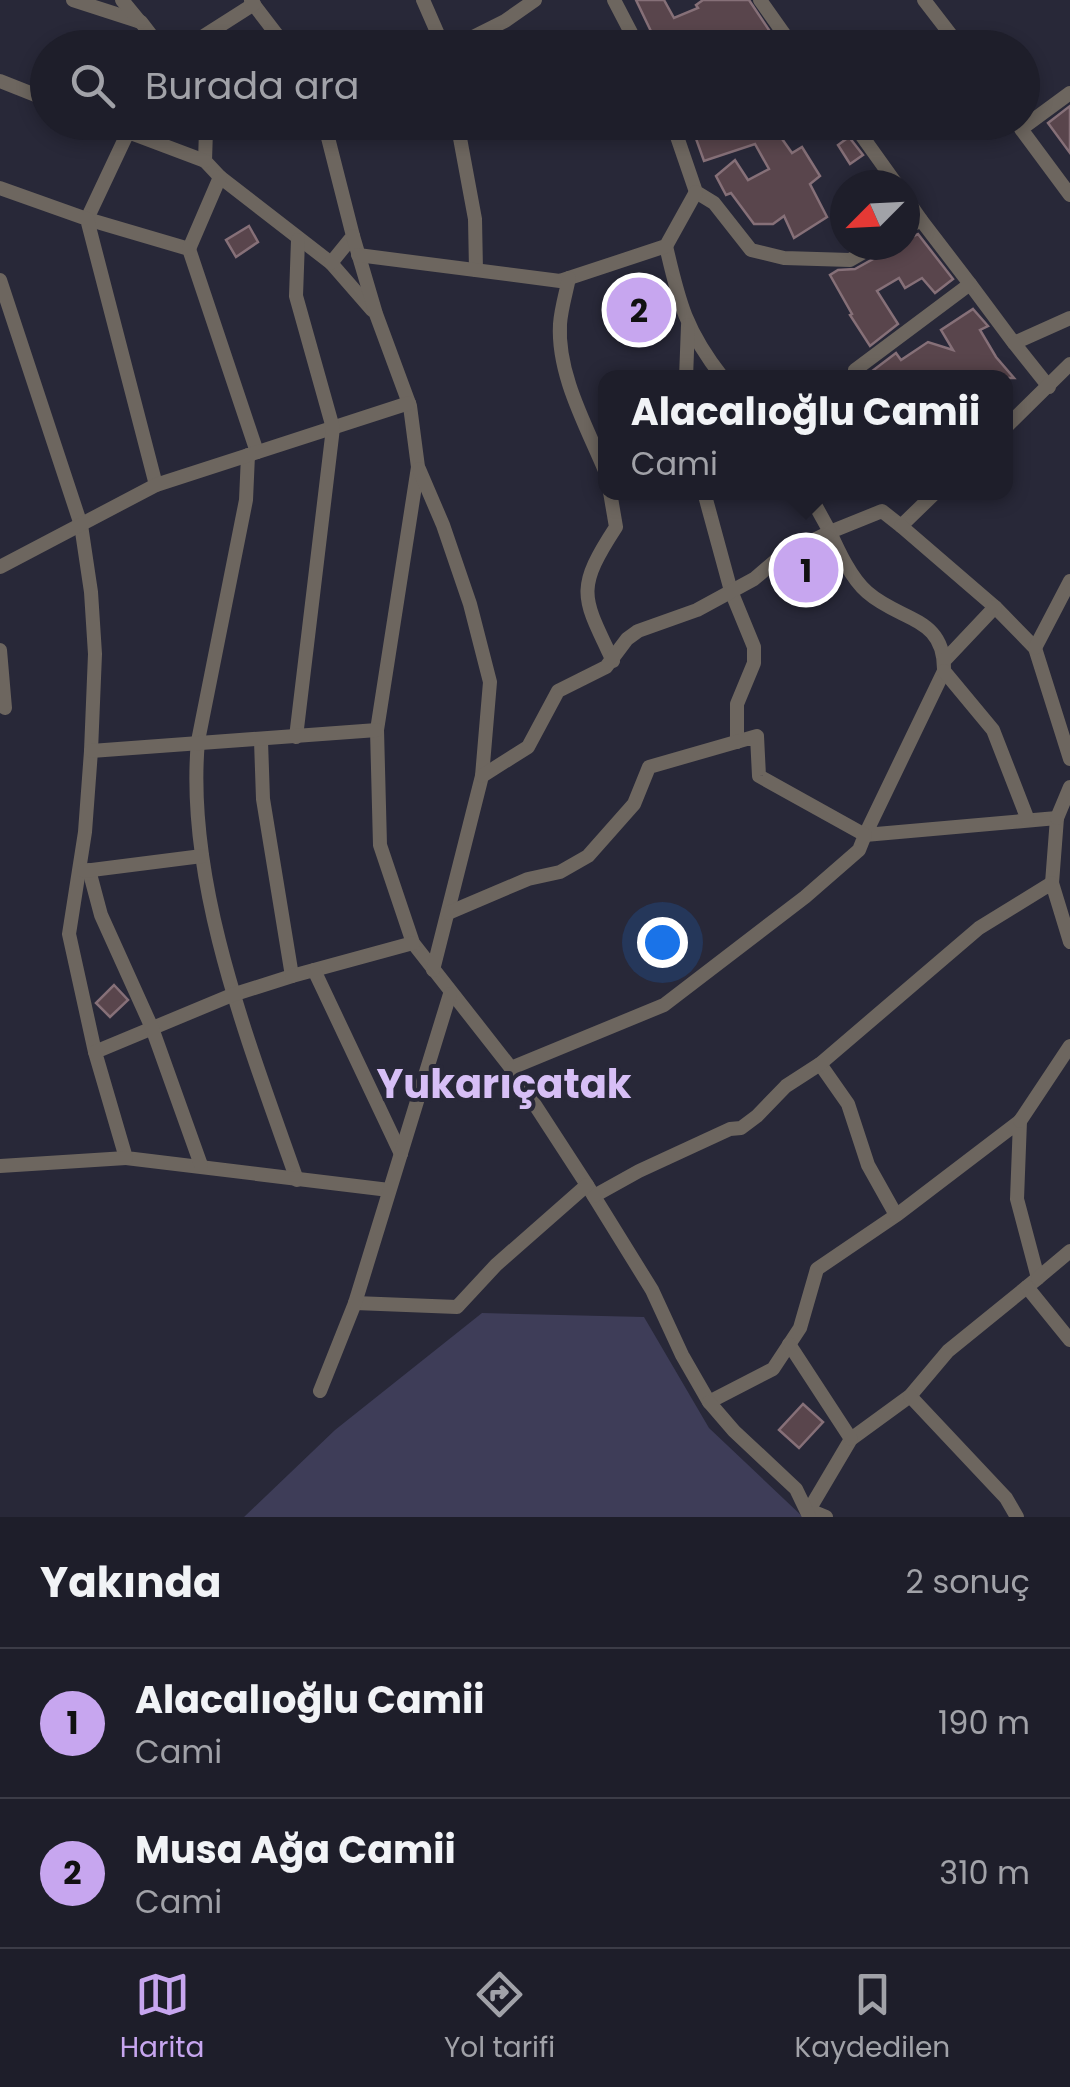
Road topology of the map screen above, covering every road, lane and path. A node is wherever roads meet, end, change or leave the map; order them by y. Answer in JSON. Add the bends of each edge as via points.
{"nodes":[{"id":1,"x":73,"y":0,"type":"edge"},
{"id":2,"x":122,"y":0,"type":"edge"},
{"id":3,"x":423,"y":0,"type":"edge"},
{"id":4,"x":535,"y":0,"type":"edge"},
{"id":5,"x":614,"y":0,"type":"edge"},
{"id":6,"x":760,"y":0,"type":"edge"},
{"id":7,"x":924,"y":0,"type":"edge"},
{"id":8,"x":252,"y":2,"type":"edge"},
{"id":9,"x":141,"y":22,"type":"junction"},
{"id":10,"x":147,"y":30,"type":"edge"},
{"id":11,"x":212,"y":30,"type":"edge"},
{"id":12,"x":273,"y":30,"type":"edge"},
{"id":13,"x":438,"y":30,"type":"edge"},
{"id":14,"x":484,"y":30,"type":"edge"},
{"id":15,"x":630,"y":30,"type":"edge"},
{"id":16,"x":781,"y":30,"type":"edge"},
{"id":17,"x":947,"y":30,"type":"edge"},
{"id":18,"x":0,"y":80,"type":"edge"},
{"id":19,"x":30,"y":92,"type":"edge"},
{"id":20,"x":1070,"y":93,"type":"edge"},
{"id":21,"x":1040,"y":112,"type":"edge"},
{"id":22,"x":124,"y":140,"type":"edge"},
{"id":23,"x":149,"y":140,"type":"edge"},
{"id":24,"x":206,"y":140,"type":"edge"},
{"id":25,"x":329,"y":140,"type":"edge"},
{"id":26,"x":461,"y":140,"type":"edge"},
{"id":27,"x":678,"y":140,"type":"edge"},
{"id":28,"x":865,"y":140,"type":"edge"},
{"id":29,"x":1029,"y":140,"type":"edge"},
{"id":30,"x":205,"y":161,"type":"junction"},
{"id":31,"x":886,"y":170,"type":"edge"},
{"id":32,"x":220,"y":177,"type":"junction"},
{"id":33,"x":0,"y":188,"type":"edge"},
{"id":34,"x":696,"y":192,"type":"junction"},
{"id":35,"x":1070,"y":195,"type":"edge"},
{"id":36,"x":87,"y":219,"type":"junction"},
{"id":37,"x":921,"y":220,"type":"edge"},
{"id":38,"x":353,"y":236,"type":"junction"},
{"id":39,"x":298,"y":240,"type":"junction"},
{"id":40,"x":666,"y":246,"type":"junction"},
{"id":41,"x":189,"y":248,"type":"junction"},
{"id":42,"x":358,"y":255,"type":"junction"},
{"id":43,"x":830,"y":259,"type":"edge"},
{"id":44,"x":331,"y":262,"type":"junction"},
{"id":45,"x":476,"y":270,"type":"junction"},
{"id":46,"x":569,"y":278,"type":"junction"},
{"id":47,"x":0,"y":280,"type":"edge"},
{"id":48,"x":970,"y":284,"type":"junction"},
{"id":49,"x":376,"y":314,"type":"junction"},
{"id":50,"x":1070,"y":318,"type":"edge"},
{"id":51,"x":688,"y":325,"type":"junction"},
{"id":52,"x":1014,"y":343,"type":"junction"},
{"id":53,"x":1070,"y":364,"type":"edge"},
{"id":54,"x":686,"y":370,"type":"edge"},
{"id":55,"x":717,"y":370,"type":"edge"},
{"id":56,"x":854,"y":370,"type":"dead end"},
{"id":57,"x":1049,"y":386,"type":"junction"},
{"id":58,"x":409,"y":403,"type":"junction"},
{"id":59,"x":1013,"y":420,"type":"edge"},
{"id":60,"x":333,"y":428,"type":"junction"},
{"id":61,"x":252,"y":454,"type":"junction"},
{"id":62,"x":598,"y":454,"type":"edge"},
{"id":63,"x":418,"y":467,"type":"junction"},
{"id":64,"x":156,"y":485,"type":"junction"},
{"id":65,"x":611,"y":500,"type":"edge"},
{"id":66,"x":706,"y":500,"type":"edge"},
{"id":67,"x":812,"y":500,"type":"edge"},
{"id":68,"x":928,"y":500,"type":"edge"},
{"id":69,"x":81,"y":525,"type":"junction"},
{"id":70,"x":901,"y":526,"type":"junction"},
{"id":71,"x":830,"y":532,"type":"junction"},
{"id":72,"x":0,"y":567,"type":"edge"},
{"id":73,"x":1070,"y":581,"type":"edge"},
{"id":74,"x":731,"y":591,"type":"junction"},
{"id":75,"x":995,"y":607,"type":"junction"},
{"id":76,"x":1035,"y":648,"type":"junction"},
{"id":77,"x":0,"y":650,"type":"edge"},
{"id":78,"x":613,"y":660,"type":"junction"},
{"id":79,"x":944,"y":666,"type":"junction"},
{"id":80,"x":5,"y":708,"type":"dead end"},
{"id":81,"x":377,"y":730,"type":"junction"},
{"id":82,"x":296,"y":737,"type":"junction"},
{"id":83,"x":198,"y":741,"type":"junction"},
{"id":84,"x":261,"y":741,"type":"junction"},
{"id":85,"x":737,"y":742,"type":"junction"},
{"id":86,"x":91,"y":751,"type":"junction"},
{"id":87,"x":1070,"y":759,"type":"edge"},
{"id":88,"x":482,"y":776,"type":"junction"},
{"id":89,"x":1070,"y":788,"type":"edge"},
{"id":90,"x":1057,"y":818,"type":"junction"},
{"id":91,"x":1028,"y":820,"type":"junction"},
{"id":92,"x":865,"y":835,"type":"junction"},
{"id":93,"x":202,"y":856,"type":"junction"},
{"id":94,"x":85,"y":871,"type":"junction"},
{"id":95,"x":1052,"y":883,"type":"junction"},
{"id":96,"x":448,"y":914,"type":"junction"},
{"id":97,"x":1070,"y":942,"type":"edge"},
{"id":98,"x":412,"y":944,"type":"junction"},
{"id":99,"x":314,"y":970,"type":"junction"},
{"id":100,"x":432,"y":970,"type":"junction"},
{"id":101,"x":292,"y":976,"type":"junction"},
{"id":102,"x":450,"y":994,"type":"junction"},
{"id":103,"x":232,"y":996,"type":"junction"},
{"id":104,"x":152,"y":1028,"type":"junction"},
{"id":105,"x":1070,"y":1046,"type":"edge"},
{"id":106,"x":96,"y":1052,"type":"junction"},
{"id":107,"x":820,"y":1064,"type":"junction"},
{"id":108,"x":511,"y":1068,"type":"junction"},
{"id":109,"x":1020,"y":1121,"type":"junction"},
{"id":110,"x":401,"y":1154,"type":"junction"},
{"id":111,"x":126,"y":1158,"type":"junction"},
{"id":112,"x":201,"y":1165,"type":"junction"},
{"id":113,"x":0,"y":1166,"type":"edge"},
{"id":114,"x":298,"y":1180,"type":"junction"},
{"id":115,"x":390,"y":1190,"type":"junction"},
{"id":116,"x":591,"y":1190,"type":"junction"},
{"id":117,"x":896,"y":1215,"type":"junction"},
{"id":118,"x":1070,"y":1250,"type":"edge"},
{"id":119,"x":1033,"y":1282,"type":"junction"},
{"id":120,"x":355,"y":1303,"type":"junction"},
{"id":121,"x":1070,"y":1340,"type":"edge"},
{"id":122,"x":789,"y":1344,"type":"junction"},
{"id":123,"x":320,"y":1391,"type":"dead end"},
{"id":124,"x":910,"y":1396,"type":"junction"},
{"id":125,"x":709,"y":1402,"type":"junction"},
{"id":126,"x":851,"y":1439,"type":"junction"},
{"id":127,"x":809,"y":1514,"type":"edge"},
{"id":128,"x":826,"y":1517,"type":"edge"},
{"id":129,"x":1016,"y":1517,"type":"edge"}],
"edges":[{"from":1,"to":9,"type":"street"},
{"from":2,"to":9,"type":"street"},
{"from":3,"to":13,"type":"street"},
{"from":4,"to":14,"type":"street"},
{"from":5,"to":15,"type":"street"},
{"from":6,"to":16,"type":"street"},
{"from":7,"to":17,"type":"street"},
{"from":8,"to":11,"type":"street"},
{"from":8,"to":12,"type":"street"},
{"from":9,"to":10,"type":"street"},
{"from":18,"to":19,"type":"street"},
{"from":20,"to":21,"type":"street"},
{"from":22,"to":36,"type":"street"},
{"from":23,"to":30,"type":"street"},
{"from":24,"to":30,"type":"street"},
{"from":25,"to":38,"type":"street"},
{"from":26,"to":45,"type":"street"},
{"from":27,"to":34,"type":"street"},
{"from":28,"to":31,"type":"street"},
{"from":29,"to":35,"type":"street"},
{"from":30,"to":32,"type":"street"},
{"from":32,"to":39,"type":"street"},
{"from":32,"to":41,"type":"street"},
{"from":33,"to":36,"type":"street"},
{"from":34,"to":40,"type":"street"},
{"from":34,"to":43,"type":"street","via":[[751,250]]},
{"from":36,"to":41,"type":"street"},
{"from":36,"to":64,"type":"street"},
{"from":37,"to":48,"type":"street"},
{"from":38,"to":42,"type":"street"},
{"from":38,"to":44,"type":"street"},
{"from":39,"to":44,"type":"street"},
{"from":39,"to":60,"type":"street","via":[[296,296]]},
{"from":40,"to":46,"type":"street"},
{"from":40,"to":51,"type":"street"},
{"from":41,"to":61,"type":"street"},
{"from":42,"to":45,"type":"street"},
{"from":42,"to":49,"type":"street"},
{"from":44,"to":49,"type":"street"},
{"from":45,"to":46,"type":"street"},
{"from":46,"to":62,"type":"street","via":[[562,355]]},
{"from":47,"to":69,"type":"street"},
{"from":48,"to":52,"type":"street"},
{"from":48,"to":56,"type":"street"},
{"from":49,"to":58,"type":"street"},
{"from":50,"to":52,"type":"street"},
{"from":51,"to":54,"type":"street"},
{"from":51,"to":55,"type":"street"},
{"from":52,"to":57,"type":"street"},
{"from":53,"to":57,"type":"street"},
{"from":57,"to":59,"type":"street"},
{"from":58,"to":60,"type":"street"},
{"from":58,"to":63,"type":"street"},
{"from":60,"to":61,"type":"street"},
{"from":60,"to":82,"type":"street"},
{"from":61,"to":64,"type":"street"},
{"from":61,"to":83,"type":"street"},
{"from":63,"to":81,"type":"street"},
{"from":63,"to":88,"type":"street","via":[[444,525],[490,682]]},
{"from":64,"to":69,"type":"street"},
{"from":65,"to":78,"type":"street","via":[[616,527],[585,590],[590,616]]},
{"from":66,"to":74,"type":"street"},
{"from":67,"to":71,"type":"street"},
{"from":68,"to":70,"type":"street"},
{"from":69,"to":72,"type":"street"},
{"from":69,"to":86,"type":"street","via":[[94,654]]},
{"from":70,"to":71,"type":"street","via":[[882,511]]},
{"from":70,"to":75,"type":"street"},
{"from":71,"to":74,"type":"street"},
{"from":71,"to":79,"type":"street","via":[[864,590],[936,634]]},
{"from":73,"to":76,"type":"street"},
{"from":74,"to":78,"type":"street","via":[[638,630]]},
{"from":74,"to":85,"type":"street","via":[[754,648],[737,704]]},
{"from":75,"to":76,"type":"street"},
{"from":75,"to":79,"type":"street"},
{"from":76,"to":87,"type":"street"},
{"from":77,"to":80,"type":"street"},
{"from":78,"to":88,"type":"street","via":[[558,692],[528,747]]},
{"from":79,"to":91,"type":"street","via":[[994,730]]},
{"from":79,"to":92,"type":"street"},
{"from":81,"to":82,"type":"street"},
{"from":81,"to":98,"type":"street","via":[[380,845]]},
{"from":82,"to":84,"type":"street"},
{"from":83,"to":84,"type":"street"},
{"from":83,"to":86,"type":"street"},
{"from":83,"to":93,"type":"street","via":[[194,777]]},
{"from":84,"to":101,"type":"street","via":[[263,799]]},
{"from":85,"to":92,"type":"street","via":[[757,736],[758,776]]},
{"from":85,"to":96,"type":"street","via":[[649,767],[634,804],[588,856]]},
{"from":86,"to":94,"type":"street"},
{"from":88,"to":96,"type":"street"},
{"from":89,"to":90,"type":"street"},
{"from":90,"to":91,"type":"street"},
{"from":90,"to":95,"type":"street"},
{"from":91,"to":92,"type":"street"},
{"from":92,"to":108,"type":"street","via":[[858,850],[805,897],[664,1004]]},
{"from":93,"to":94,"type":"street"},
{"from":93,"to":103,"type":"street"},
{"from":94,"to":104,"type":"street"},
{"from":94,"to":106,"type":"street","via":[[69,934]]},
{"from":95,"to":97,"type":"street"},
{"from":95,"to":107,"type":"street","via":[[979,928]]},
{"from":96,"to":100,"type":"street"},
{"from":98,"to":99,"type":"street"},
{"from":98,"to":100,"type":"street"},
{"from":99,"to":101,"type":"street"},
{"from":99,"to":110,"type":"street"},
{"from":100,"to":102,"type":"street"},
{"from":101,"to":103,"type":"street"},
{"from":102,"to":108,"type":"street"},
{"from":102,"to":110,"type":"street"},
{"from":103,"to":104,"type":"street"},
{"from":103,"to":114,"type":"street"},
{"from":104,"to":106,"type":"street"},
{"from":104,"to":112,"type":"street"},
{"from":105,"to":109,"type":"street"},
{"from":106,"to":111,"type":"street"},
{"from":107,"to":116,"type":"street","via":[[742,1128]]},
{"from":107,"to":117,"type":"street","via":[[848,1104],[868,1164]]},
{"from":108,"to":116,"type":"street"},
{"from":109,"to":117,"type":"street"},
{"from":109,"to":119,"type":"street","via":[[1018,1199]]},
{"from":110,"to":115,"type":"street"},
{"from":111,"to":112,"type":"street"},
{"from":111,"to":113,"type":"street"},
{"from":112,"to":114,"type":"street"},
{"from":114,"to":115,"type":"street"},
{"from":115,"to":120,"type":"street"},
{"from":116,"to":120,"type":"street","via":[[496,1264],[456,1307]]},
{"from":116,"to":125,"type":"street"},
{"from":117,"to":122,"type":"street","via":[[817,1269]]},
{"from":118,"to":119,"type":"street"},
{"from":119,"to":121,"type":"street"},
{"from":119,"to":124,"type":"street","via":[[948,1350]]},
{"from":120,"to":123,"type":"street"},
{"from":122,"to":125,"type":"street","via":[[773,1368]]},
{"from":122,"to":126,"type":"street"},
{"from":124,"to":126,"type":"street"},
{"from":124,"to":129,"type":"street"},
{"from":125,"to":127,"type":"street","via":[[796,1489]]},
{"from":126,"to":127,"type":"street"},
{"from":127,"to":128,"type":"street"}]}
